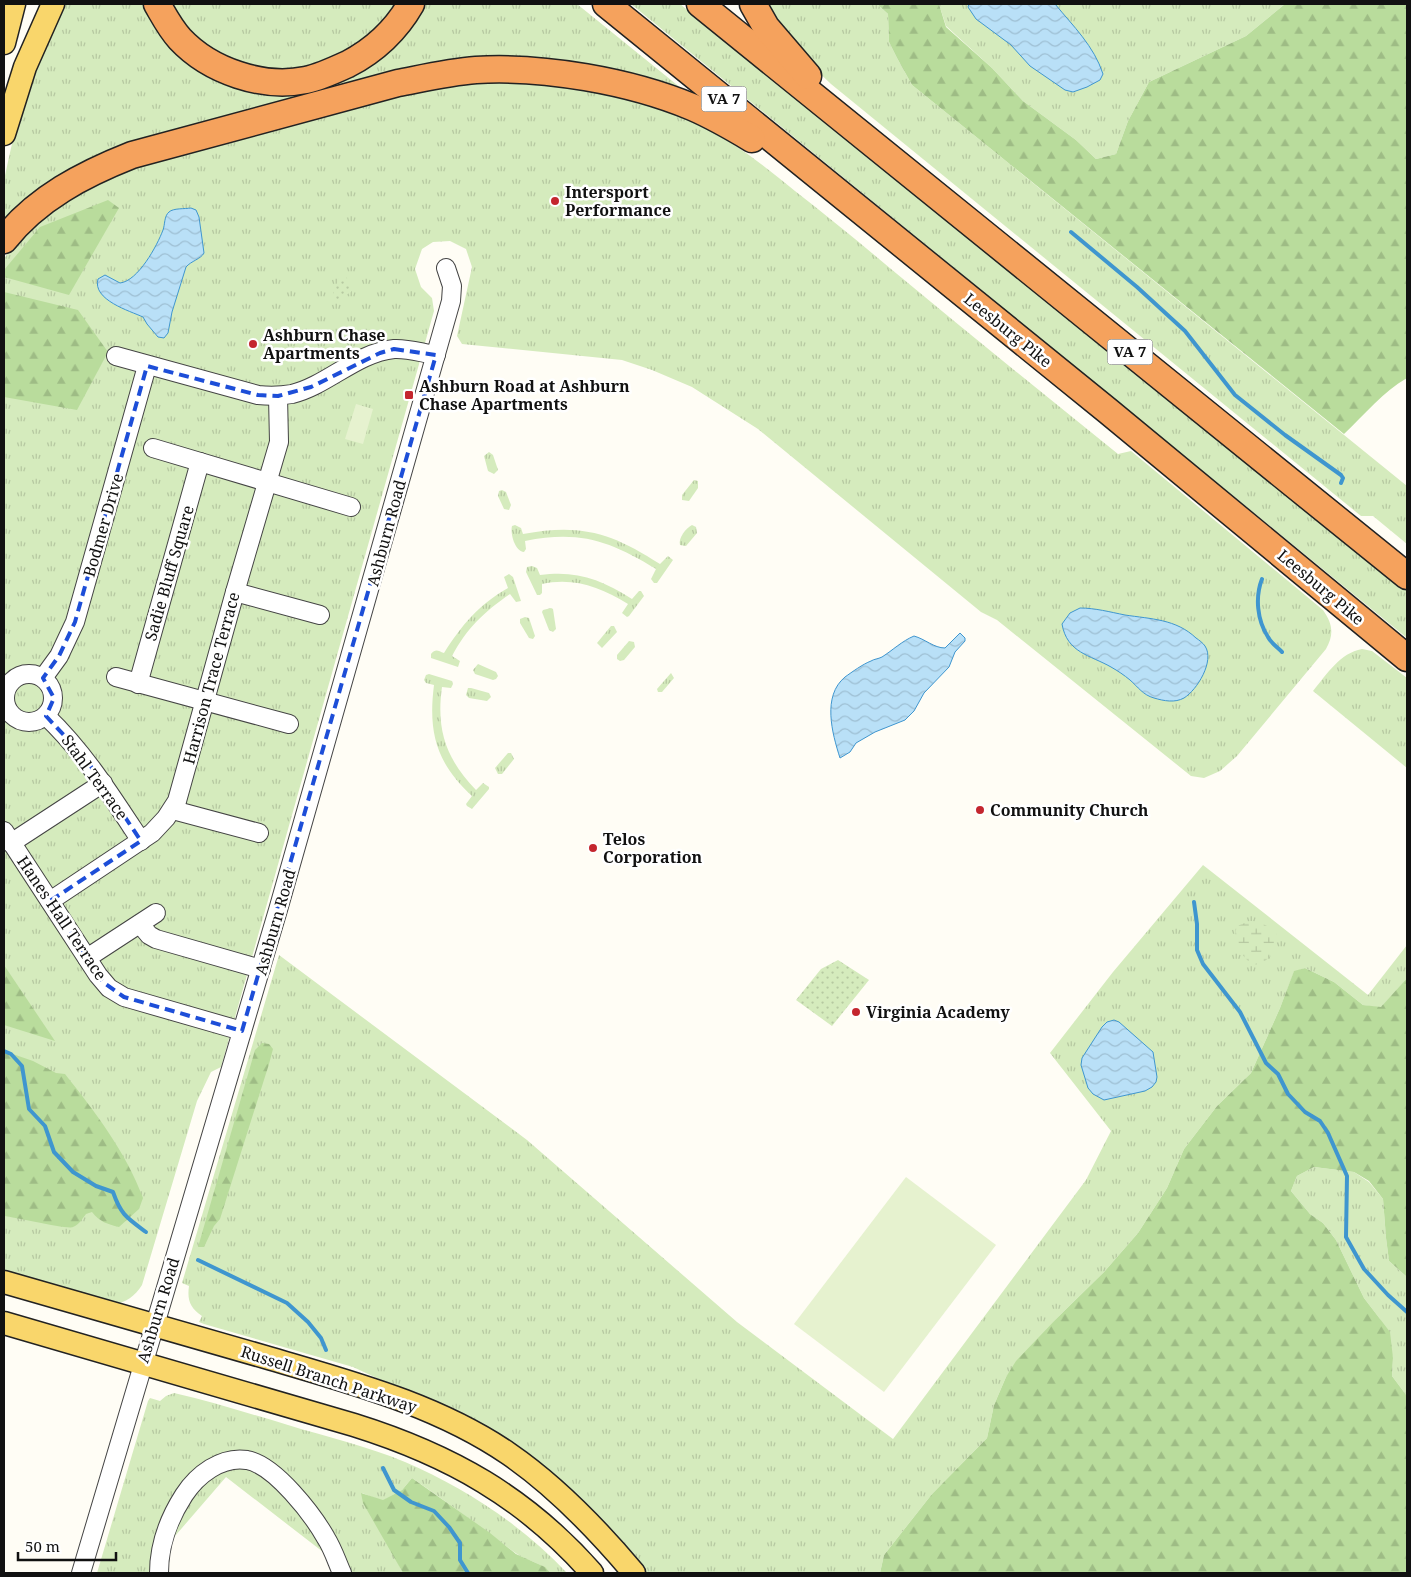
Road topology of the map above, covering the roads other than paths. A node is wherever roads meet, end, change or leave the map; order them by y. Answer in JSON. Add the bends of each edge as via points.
{"nodes":[{"id":1,"x":13,"y":4,"type":"edge"},
{"id":2,"x":53,"y":4,"type":"edge"},
{"id":3,"x":157,"y":4,"type":"edge"},
{"id":4,"x":411,"y":4,"type":"edge"},
{"id":5,"x":606,"y":4,"type":"edge"},
{"id":6,"x":700,"y":4,"type":"edge"},
{"id":7,"x":753,"y":4,"type":"edge"},
{"id":8,"x":4,"y":19,"type":"edge"},
{"id":9,"x":4,"y":44,"type":"edge"},
{"id":10,"x":853,"y":128,"type":"junction"},
{"id":11,"x":4,"y":134,"type":"edge"},
{"id":12,"x":841,"y":195,"type":"junction"},
{"id":13,"x":4,"y":240,"type":"edge"},
{"id":14,"x":446,"y":268,"type":"dead end"},
{"id":15,"x":436,"y":355,"type":"junction"},
{"id":16,"x":116,"y":356,"type":"dead end"},
{"id":17,"x":147,"y":366,"type":"junction"},
{"id":18,"x":278,"y":396,"type":"junction"},
{"id":19,"x":153,"y":448,"type":"dead end"},
{"id":20,"x":200,"y":462,"type":"junction"},
{"id":21,"x":266,"y":483,"type":"junction"},
{"id":22,"x":352,"y":507,"type":"dead end"},
{"id":23,"x":1407,"y":576,"type":"edge"},
{"id":24,"x":235,"y":592,"type":"junction"},
{"id":25,"x":320,"y":615,"type":"dead end"},
{"id":26,"x":1407,"y":658,"type":"edge"},
{"id":27,"x":116,"y":677,"type":"dead end"},
{"id":28,"x":43,"y":678,"type":"junction"},
{"id":29,"x":138,"y":684,"type":"junction"},
{"id":30,"x":5,"y":691,"type":"edge"},
{"id":31,"x":204,"y":700,"type":"junction"},
{"id":32,"x":46,"y":716,"type":"junction"},
{"id":33,"x":289,"y":724,"type":"dead end"},
{"id":34,"x":103,"y":783,"type":"junction"},
{"id":35,"x":173,"y":810,"type":"junction"},
{"id":36,"x":259,"y":834,"type":"dead end"},
{"id":37,"x":8,"y":837,"type":"edge"},
{"id":38,"x":141,"y":841,"type":"junction"},
{"id":39,"x":50,"y":901,"type":"junction"},
{"id":40,"x":156,"y":913,"type":"dead end"},
{"id":41,"x":140,"y":924,"type":"junction"},
{"id":42,"x":87,"y":958,"type":"junction"},
{"id":43,"x":261,"y":969,"type":"junction"},
{"id":44,"x":242,"y":1031,"type":"junction"},
{"id":45,"x":4,"y":1282,"type":"edge"},
{"id":46,"x":4,"y":1322,"type":"edge"},
{"id":47,"x":153,"y":1325,"type":"junction"},
{"id":48,"x":142,"y":1363,"type":"junction"},
{"id":49,"x":81,"y":1573,"type":"edge"},
{"id":50,"x":159,"y":1573,"type":"edge"},
{"id":51,"x":342,"y":1573,"type":"edge"},
{"id":52,"x":592,"y":1573,"type":"edge"},
{"id":53,"x":634,"y":1573,"type":"edge"}],
"edges":[{"from":1,"to":8,"type":"main road"},
{"from":1,"to":9,"type":"main road"},
{"from":2,"to":11,"type":"main road","via":[[25,67]]},
{"from":3,"to":4,"type":"highway","via":[[181,40],[203,58],[226,70],[276,83],[306,80],[334,71],[363,56],[386,37]]},
{"from":5,"to":12,"type":"highway","name":"Leesburg Pike","number":"VA 7"},
{"from":6,"to":10,"type":"highway","number":"VA 7"},
{"from":7,"to":10,"type":"highway","via":[[766,26]]},
{"from":10,"to":23,"type":"highway","number":"VA 7"},
{"from":12,"to":13,"type":"highway","via":[[722,121],[653,92],[562,74],[477,70],[398,83],[132,155],[70,183],[42,201]]},
{"from":12,"to":26,"type":"highway","name":"Leesburg Pike","number":"VA 7"},
{"from":14,"to":15,"type":"street","name":"Ashburn Road","via":[[452,286],[451,301]]},
{"from":15,"to":18,"type":"street","via":[[394,349],[380,352],[311,387]]},
{"from":15,"to":43,"type":"street","name":"Ashburn Road"},
{"from":16,"to":17,"type":"street"},
{"from":17,"to":18,"type":"street","via":[[258,395]]},
{"from":17,"to":28,"type":"street","name":"Bodmer Drive","via":[[75,622],[59,656]]},
{"from":18,"to":21,"type":"street","name":"Harrison Trace Terrace","via":[[279,442]]},
{"from":19,"to":20,"type":"street"},
{"from":20,"to":21,"type":"street"},
{"from":20,"to":29,"type":"street","name":"Sadie Bluff Square"},
{"from":21,"to":22,"type":"street"},
{"from":21,"to":24,"type":"street","name":"Harrison Trace Terrace"},
{"from":24,"to":25,"type":"street"},
{"from":24,"to":31,"type":"street","name":"Harrison Trace Terrace"},
{"from":27,"to":29,"type":"street"},
{"from":28,"to":30,"type":"street","via":[[21,675],[11,681]]},
{"from":28,"to":32,"type":"street","via":[[51,686],[54,698]]},
{"from":29,"to":31,"type":"street"},
{"from":30,"to":32,"type":"street","via":[[8,709],[15,718],[32,722]]},
{"from":31,"to":33,"type":"street"},
{"from":31,"to":35,"type":"street","name":"Harrison Trace Terrace"},
{"from":32,"to":34,"type":"street","name":"Stahl Terrace","via":[[73,743]]},
{"from":34,"to":37,"type":"street"},
{"from":34,"to":38,"type":"street","name":"Stahl Terrace"},
{"from":35,"to":36,"type":"street"},
{"from":35,"to":38,"type":"street","name":"Harrison Trace Terrace"},
{"from":37,"to":39,"type":"street","name":"Hanes Hall Terrace"},
{"from":38,"to":39,"type":"street","name":"Harrison Trace Terrace"},
{"from":39,"to":42,"type":"street","name":"Hanes Hall Terrace"},
{"from":40,"to":41,"type":"street"},
{"from":41,"to":42,"type":"street"},
{"from":41,"to":43,"type":"street","via":[[148,935],[156,939]]},
{"from":42,"to":44,"type":"street","name":"Hanes Hall Terrace","via":[[103,982],[124,997]]},
{"from":43,"to":44,"type":"street","name":"Ashburn Road"},
{"from":44,"to":47,"type":"street","name":"Ashburn Road"},
{"from":45,"to":47,"type":"main road","name":"Russell Branch Parkway"},
{"from":46,"to":48,"type":"main road"},
{"from":47,"to":48,"type":"street","name":"Ashburn Road"},
{"from":47,"to":53,"type":"main road","name":"Russell Branch Parkway","via":[[356,1384],[462,1426],[509,1454],[543,1480],[607,1540]]},
{"from":48,"to":49,"type":"street","name":"Ashburn Road"},
{"from":48,"to":52,"type":"main road","via":[[411,1444],[473,1474],[505,1495],[572,1551]]},
{"from":50,"to":51,"type":"street","via":[[165,1530],[188,1490],[208,1470],[221,1463],[247,1460],[261,1466],[301,1501],[328,1540]]}]}
